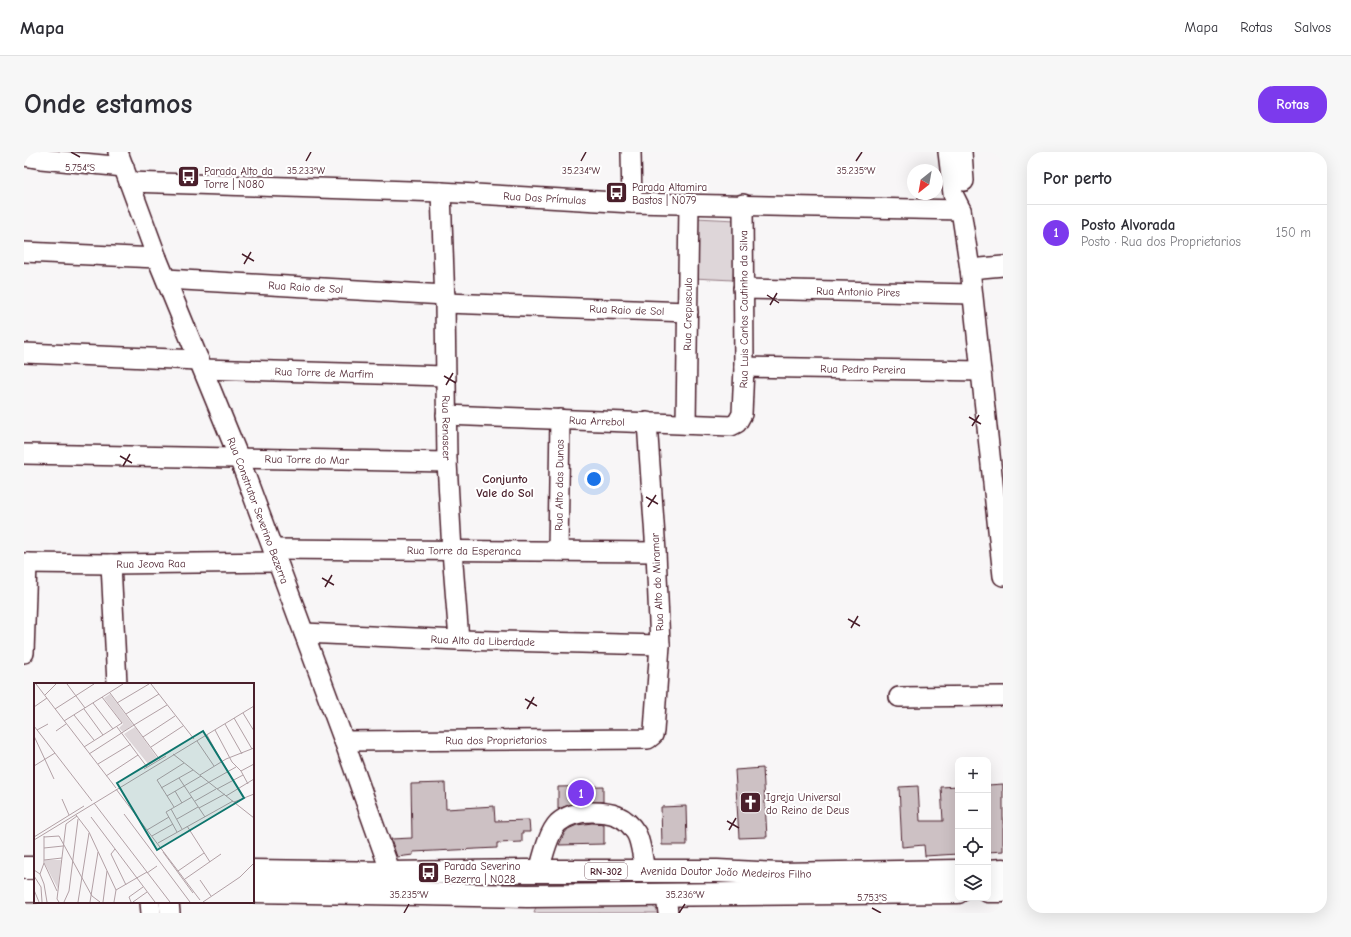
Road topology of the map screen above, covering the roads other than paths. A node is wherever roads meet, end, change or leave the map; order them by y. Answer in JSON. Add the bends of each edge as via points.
{"nodes":[{"id":1,"x":631,"y":152,"type":"edge"},
{"id":2,"x":948,"y":152,"type":"edge"},
{"id":3,"x":962,"y":152,"type":"edge"},
{"id":4,"x":24,"y":156,"type":"edge"},
{"id":5,"x":123,"y":167,"type":"edge"},
{"id":6,"x":440,"y":192,"type":"junction"},
{"id":7,"x":632,"y":203,"type":"junction"},
{"id":8,"x":689,"y":204,"type":"junction"},
{"id":9,"x":742,"y":204,"type":"junction"},
{"id":10,"x":961,"y":210,"type":"junction"},
{"id":11,"x":24,"y":252,"type":"edge"},
{"id":12,"x":157,"y":258,"type":"junction"},
{"id":13,"x":1003,"y":266,"type":"edge"},
{"id":14,"x":970,"y":269,"type":"junction"},
{"id":15,"x":166,"y":279,"type":"junction"},
{"id":16,"x":743,"y":290,"type":"junction"},
{"id":17,"x":972,"y":294,"type":"junction"},
{"id":18,"x":445,"y":299,"type":"junction"},
{"id":19,"x":688,"y":312,"type":"junction"},
{"id":20,"x":24,"y":353,"type":"edge"},
{"id":21,"x":201,"y":364,"type":"junction"},
{"id":22,"x":744,"y":367,"type":"junction"},
{"id":23,"x":981,"y":371,"type":"junction"},
{"id":24,"x":445,"y":376,"type":"junction"},
{"id":25,"x":742,"y":414,"type":"joint"},
{"id":26,"x":446,"y":415,"type":"junction"},
{"id":27,"x":560,"y":419,"type":"junction"},
{"id":28,"x":647,"y":422,"type":"junction"},
{"id":29,"x":686,"y":424,"type":"junction"},
{"id":30,"x":24,"y":454,"type":"edge"},
{"id":31,"x":239,"y":458,"type":"junction"},
{"id":32,"x":447,"y":462,"type":"junction"},
{"id":33,"x":1001,"y":531,"type":"edge"},
{"id":34,"x":452,"y":551,"type":"junction"},
{"id":35,"x":558,"y":551,"type":"junction"},
{"id":36,"x":656,"y":552,"type":"junction"},
{"id":37,"x":275,"y":556,"type":"junction"},
{"id":38,"x":26,"y":563,"type":"edge"},
{"id":39,"x":111,"y":564,"type":"junction"},
{"id":40,"x":1003,"y":576,"type":"edge"},
{"id":41,"x":304,"y":633,"type":"junction"},
{"id":42,"x":459,"y":640,"type":"junction"},
{"id":43,"x":660,"y":645,"type":"junction"},
{"id":44,"x":24,"y":653,"type":"edge"},
{"id":45,"x":117,"y":683,"type":"edge"},
{"id":46,"x":1003,"y":696,"type":"edge"},
{"id":47,"x":899,"y":697,"type":"dead end"},
{"id":48,"x":648,"y":739,"type":"joint"},
{"id":49,"x":344,"y":741,"type":"junction"},
{"id":50,"x":1003,"y":870,"type":"edge"},
{"id":51,"x":254,"y":871,"type":"edge"},
{"id":52,"x":539,"y":871,"type":"junction"},
{"id":53,"x":645,"y":871,"type":"junction"},
{"id":54,"x":717,"y":871,"type":"junction"},
{"id":55,"x":955,"y":871,"type":"edge"},
{"id":56,"x":991,"y":871,"type":"edge"},
{"id":57,"x":614,"y":872,"type":"junction"},
{"id":58,"x":391,"y":873,"type":"junction"},
{"id":59,"x":254,"y":891,"type":"edge"},
{"id":60,"x":991,"y":891,"type":"edge"},
{"id":61,"x":1003,"y":891,"type":"edge"},
{"id":62,"x":955,"y":892,"type":"edge"},
{"id":63,"x":150,"y":903,"type":"edge"},
{"id":64,"x":169,"y":903,"type":"edge"},
{"id":65,"x":528,"y":904,"type":"edge"},
{"id":66,"x":667,"y":904,"type":"edge"},
{"id":67,"x":151,"y":913,"type":"edge"},
{"id":68,"x":170,"y":913,"type":"edge"}],
"edges":[{"from":1,"to":7,"type":"street"},
{"from":2,"to":10,"type":"street","via":[[953,194]]},
{"from":3,"to":10,"type":"street","via":[[965,194]]},
{"from":4,"to":5,"type":"street","name":"Rua Das Prímulas"},
{"from":5,"to":6,"type":"street","name":"Rua Das Prímulas"},
{"from":5,"to":12,"type":"street","name":"Rua Construtor Severino Bezerra"},
{"from":6,"to":7,"type":"street","name":"Rua Das Prímulas"},
{"from":6,"to":18,"type":"street","name":"Rua Renascer"},
{"from":7,"to":8,"type":"street","name":"Rua Das Prímulas"},
{"from":8,"to":9,"type":"street","name":"Rua Das Prímulas"},
{"from":8,"to":19,"type":"street","name":"Rua Crepusculo"},
{"from":9,"to":10,"type":"street","name":"Rua Das Prímulas"},
{"from":9,"to":16,"type":"street","name":"Rua Luis Carlos Cautinho da Silva"},
{"from":10,"to":14,"type":"street"},
{"from":11,"to":12,"type":"street"},
{"from":12,"to":15,"type":"street","name":"Rua Construtor Severino Bezerra"},
{"from":13,"to":14,"type":"street"},
{"from":14,"to":17,"type":"street"},
{"from":15,"to":18,"type":"street","name":"Rua Raio de Sol"},
{"from":15,"to":21,"type":"street","name":"Rua Construtor Severino Bezerra"},
{"from":16,"to":17,"type":"street","name":"Rua Antonio Pires"},
{"from":16,"to":22,"type":"street","name":"Rua Luis Carlos Cautinho da Silva"},
{"from":17,"to":23,"type":"street"},
{"from":18,"to":19,"type":"street","name":"Rua Raio de Sol"},
{"from":18,"to":24,"type":"street","name":"Rua Renascer"},
{"from":19,"to":29,"type":"street","name":"Rua Crepusculo"},
{"from":20,"to":21,"type":"street","name":"Rua Torre de Marfim"},
{"from":21,"to":24,"type":"street","name":"Rua Torre de Marfim"},
{"from":21,"to":31,"type":"street","name":"Rua Construtor Severino Bezerra"},
{"from":22,"to":23,"type":"street","name":"Rua Pedro Pereira"},
{"from":22,"to":25,"type":"street","name":"Rua Luis Carlos Cautinho da Silva"},
{"from":23,"to":33,"type":"street"},
{"from":24,"to":26,"type":"street","name":"Rua Renascer"},
{"from":25,"to":29,"type":"street","name":"Rua Arrebol","via":[[737,423],[731,426]]},
{"from":26,"to":27,"type":"street","name":"Rua Arrebol"},
{"from":26,"to":32,"type":"street","name":"Rua Renascer"},
{"from":27,"to":28,"type":"street","name":"Rua Arrebol"},
{"from":27,"to":35,"type":"street","name":"Rua Alto das Dunas"},
{"from":28,"to":29,"type":"street","name":"Rua Arrebol"},
{"from":28,"to":36,"type":"street","name":"Rua Alto do Miramar"},
{"from":30,"to":31,"type":"street","name":"Rua Torre do Mar"},
{"from":31,"to":32,"type":"street","name":"Rua Torre do Mar"},
{"from":31,"to":37,"type":"street","name":"Rua Construtor Severino Bezerra"},
{"from":32,"to":34,"type":"street","name":"Rua Renascer"},
{"from":33,"to":40,"type":"street"},
{"from":34,"to":35,"type":"street","name":"Rua Torre da Esperanca"},
{"from":34,"to":37,"type":"street","name":"Rua Torre da Esperanca"},
{"from":34,"to":42,"type":"street","name":"Rua Renascer"},
{"from":35,"to":36,"type":"street","name":"Rua Torre da Esperanca"},
{"from":36,"to":43,"type":"street","name":"Rua Alto do Miramar"},
{"from":37,"to":39,"type":"street","name":"Rua Jeova Raa"},
{"from":37,"to":41,"type":"street","name":"Rua Construtor Severino Bezerra"},
{"from":38,"to":39,"type":"street","name":"Rua Jeova Raa"},
{"from":38,"to":44,"type":"street"},
{"from":39,"to":45,"type":"street"},
{"from":41,"to":42,"type":"street","name":"Rua Alto da Liberdade"},
{"from":41,"to":49,"type":"street","name":"Rua Construtor Severino Bezerra"},
{"from":42,"to":43,"type":"street","name":"Rua Alto da Liberdade"},
{"from":43,"to":48,"type":"street","name":"Rua Alto do Miramar","via":[[654,731]]},
{"from":46,"to":47,"type":"street"},
{"from":48,"to":49,"type":"street","name":"Rua dos Proprietarios"},
{"from":49,"to":58,"type":"street","name":"Rua Construtor Severino Bezerra"},
{"from":50,"to":56,"type":"main road"},
{"from":51,"to":58,"type":"main road","name":"Avenida Doutor João Medeiros Filho","number":"RN-302"},
{"from":52,"to":53,"type":"street","via":[[551,834],[567,816],[578,812],[607,812],[620,816],[637,834]]},
{"from":52,"to":57,"type":"main road","name":"Avenida Doutor João Medeiros Filho","number":"RN-302"},
{"from":52,"to":58,"type":"main road","name":"Avenida Doutor João Medeiros Filho","number":"RN-302"},
{"from":53,"to":54,"type":"main road","name":"Avenida Doutor João Medeiros Filho","number":"RN-302"},
{"from":53,"to":57,"type":"main road","name":"Avenida Doutor João Medeiros Filho","number":"RN-302"},
{"from":54,"to":55,"type":"main road","name":"Avenida Doutor João Medeiros Filho","number":"RN-302","via":[[780,874]]},
{"from":54,"to":66,"type":"main road","via":[[718,881],[714,886],[680,888],[670,892]]},
{"from":57,"to":65,"type":"main road","via":[[580,880],[534,882],[529,886]]},
{"from":59,"to":65,"type":"main road","name":"Avenida Doutor João Medeiros Filho","number":"RN-302"},
{"from":60,"to":61,"type":"main road"},
{"from":62,"to":66,"type":"main road","name":"Avenida Doutor João Medeiros Filho","number":"RN-302"},
{"from":63,"to":67,"type":"street"},
{"from":64,"to":68,"type":"street"},
{"from":65,"to":66,"type":"main road","name":"Avenida Doutor João Medeiros Filho","number":"RN-302","via":[[592,895],[639,895]]}]}
